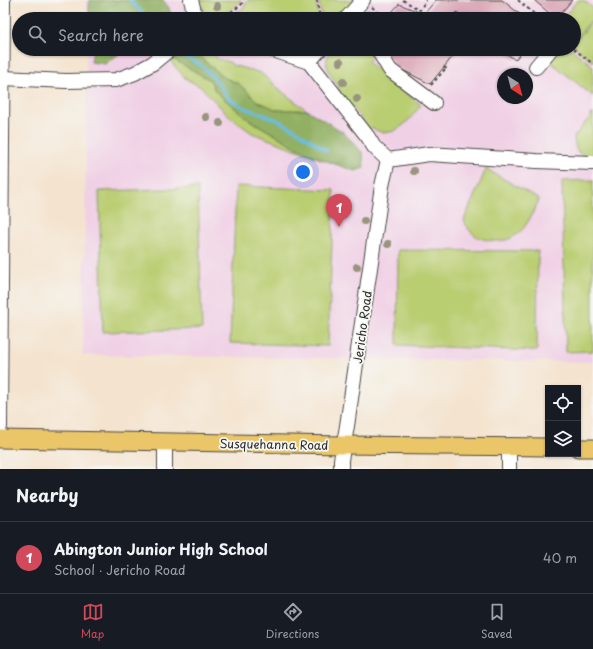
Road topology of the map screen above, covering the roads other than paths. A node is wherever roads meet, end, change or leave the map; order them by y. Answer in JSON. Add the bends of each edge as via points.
{"nodes":[{"id":1,"x":3,"y":0,"type":"edge"},
{"id":2,"x":191,"y":0,"type":"edge"},
{"id":3,"x":366,"y":2,"type":"edge"},
{"id":4,"x":194,"y":12,"type":"edge"},
{"id":5,"x":354,"y":12,"type":"edge"},
{"id":6,"x":162,"y":56,"type":"edge"},
{"id":7,"x":291,"y":56,"type":"edge"},
{"id":8,"x":314,"y":56,"type":"edge"},
{"id":9,"x":382,"y":56,"type":"edge"},
{"id":10,"x":545,"y":56,"type":"edge"},
{"id":11,"x":309,"y":62,"type":"junction"},
{"id":12,"x":536,"y":67,"type":"dead end"},
{"id":13,"x":3,"y":78,"type":"junction"},
{"id":14,"x":434,"y":103,"type":"dead end"},
{"id":15,"x":388,"y":160,"type":"junction"},
{"id":16,"x":593,"y":163,"type":"edge"},
{"id":17,"x":0,"y":210,"type":"edge"},
{"id":18,"x":0,"y":428,"type":"edge"},
{"id":19,"x":0,"y":439,"type":"edge"},
{"id":20,"x":165,"y":442,"type":"junction"},
{"id":21,"x":344,"y":445,"type":"junction"},
{"id":22,"x":509,"y":446,"type":"junction"},
{"id":23,"x":545,"y":447,"type":"edge"},
{"id":24,"x":581,"y":448,"type":"edge"},
{"id":25,"x":593,"y":448,"type":"edge"},
{"id":26,"x":165,"y":469,"type":"edge"},
{"id":27,"x":341,"y":469,"type":"edge"},
{"id":28,"x":509,"y":469,"type":"edge"}],
"edges":[{"from":1,"to":13,"type":"street"},
{"from":2,"to":4,"type":"street"},
{"from":3,"to":5,"type":"street"},
{"from":6,"to":13,"type":"street","via":[[135,73],[116,80]]},
{"from":7,"to":11,"type":"street"},
{"from":8,"to":11,"type":"street"},
{"from":9,"to":14,"type":"street","via":[[390,70]]},
{"from":10,"to":12,"type":"street"},
{"from":11,"to":15,"type":"street","via":[[374,147]]},
{"from":13,"to":17,"type":"street"},
{"from":15,"to":16,"type":"street","via":[[429,154]]},
{"from":15,"to":21,"type":"street","name":"Jericho Road"},
{"from":17,"to":18,"type":"street"},
{"from":19,"to":20,"type":"main road","name":"Susquehanna Road"},
{"from":20,"to":21,"type":"main road","name":"Susquehanna Road"},
{"from":20,"to":26,"type":"street"},
{"from":21,"to":22,"type":"main road","name":"Susquehanna Road"},
{"from":21,"to":27,"type":"street","name":"Jericho Road"},
{"from":22,"to":23,"type":"main road","name":"Susquehanna Road"},
{"from":22,"to":28,"type":"street"},
{"from":24,"to":25,"type":"main road"}]}
